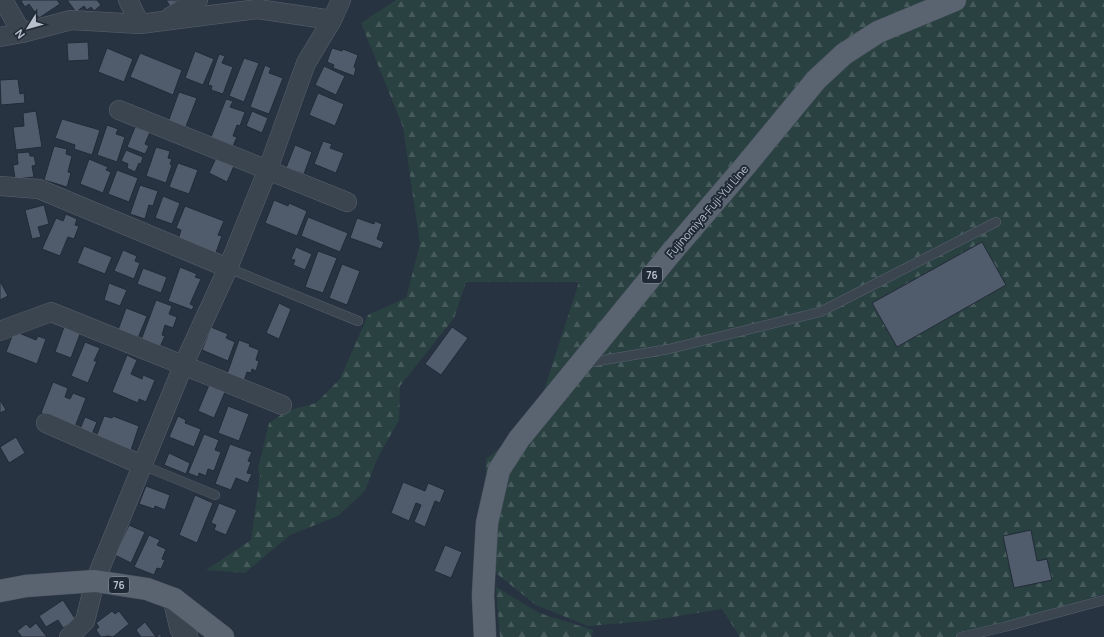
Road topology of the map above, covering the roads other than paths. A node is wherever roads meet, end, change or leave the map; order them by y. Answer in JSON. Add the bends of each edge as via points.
{"nodes":[{"id":1,"x":3,"y":0,"type":"edge"},
{"id":2,"x":128,"y":0,"type":"edge"},
{"id":3,"x":198,"y":0,"type":"edge"},
{"id":4,"x":341,"y":0,"type":"edge"},
{"id":5,"x":955,"y":0,"type":"edge"},
{"id":6,"x":164,"y":20,"type":"junction"},
{"id":7,"x":332,"y":20,"type":"junction"},
{"id":8,"x":140,"y":24,"type":"junction"},
{"id":9,"x":22,"y":33,"type":"junction"},
{"id":10,"x":0,"y":37,"type":"edge"},
{"id":11,"x":120,"y":110,"type":"dead end"},
{"id":12,"x":268,"y":169,"type":"junction"},
{"id":13,"x":0,"y":186,"type":"edge"},
{"id":14,"x":347,"y":202,"type":"dead end"},
{"id":15,"x":996,"y":222,"type":"dead end"},
{"id":16,"x":228,"y":268,"type":"junction"},
{"id":17,"x":358,"y":321,"type":"dead end"},
{"id":18,"x":0,"y":331,"type":"edge"},
{"id":19,"x":580,"y":364,"type":"junction"},
{"id":20,"x":183,"y":366,"type":"junction"},
{"id":21,"x":282,"y":405,"type":"dead end"},
{"id":22,"x":46,"y":423,"type":"dead end"},
{"id":23,"x":142,"y":465,"type":"junction"},
{"id":24,"x":215,"y":494,"type":"dead end"},
{"id":25,"x":94,"y":581,"type":"junction"},
{"id":26,"x":0,"y":591,"type":"edge"},
{"id":27,"x":174,"y":600,"type":"junction"},
{"id":28,"x":1104,"y":600,"type":"edge"},
{"id":29,"x":69,"y":637,"type":"edge"},
{"id":30,"x":187,"y":637,"type":"edge"},
{"id":31,"x":223,"y":637,"type":"edge"},
{"id":32,"x":485,"y":637,"type":"edge"},
{"id":33,"x":961,"y":637,"type":"edge"}],
"edges":[{"from":1,"to":9,"type":"street"},
{"from":2,"to":8,"type":"street"},
{"from":3,"to":6,"type":"street"},
{"from":4,"to":7,"type":"street"},
{"from":5,"to":19,"type":"main road","name":"Fujinomiya-Fuji-Yui Line","number":"76","via":[[878,32],[844,54],[816,80]]},
{"from":6,"to":7,"type":"street","via":[[258,9]]},
{"from":6,"to":8,"type":"street"},
{"from":7,"to":12,"type":"street","via":[[306,63]]},
{"from":8,"to":9,"type":"street","via":[[71,20]]},
{"from":9,"to":10,"type":"street"},
{"from":11,"to":12,"type":"street"},
{"from":12,"to":14,"type":"street"},
{"from":12,"to":16,"type":"street"},
{"from":13,"to":16,"type":"street","via":[[40,189]]},
{"from":15,"to":19,"type":"lane","via":[[820,312],[669,349]]},
{"from":16,"to":17,"type":"lane"},
{"from":16,"to":20,"type":"street"},
{"from":18,"to":20,"type":"street","via":[[51,312]]},
{"from":19,"to":32,"type":"main road","name":"Fujinomiya-Fuji-Yui Line","number":"76","via":[[519,439],[499,470],[487,523],[483,595]]},
{"from":20,"to":21,"type":"street"},
{"from":20,"to":23,"type":"street"},
{"from":22,"to":23,"type":"street"},
{"from":23,"to":24,"type":"lane"},
{"from":23,"to":25,"type":"street"},
{"from":25,"to":26,"type":"main road","number":"76","via":[[26,586]]},
{"from":25,"to":27,"type":"main road","number":"76","via":[[147,589]]},
{"from":25,"to":29,"type":"street","via":[[85,621]]},
{"from":27,"to":30,"type":"street","via":[[181,629]]},
{"from":27,"to":31,"type":"main road","number":"76"},
{"from":28,"to":33,"type":"lane"}]}
